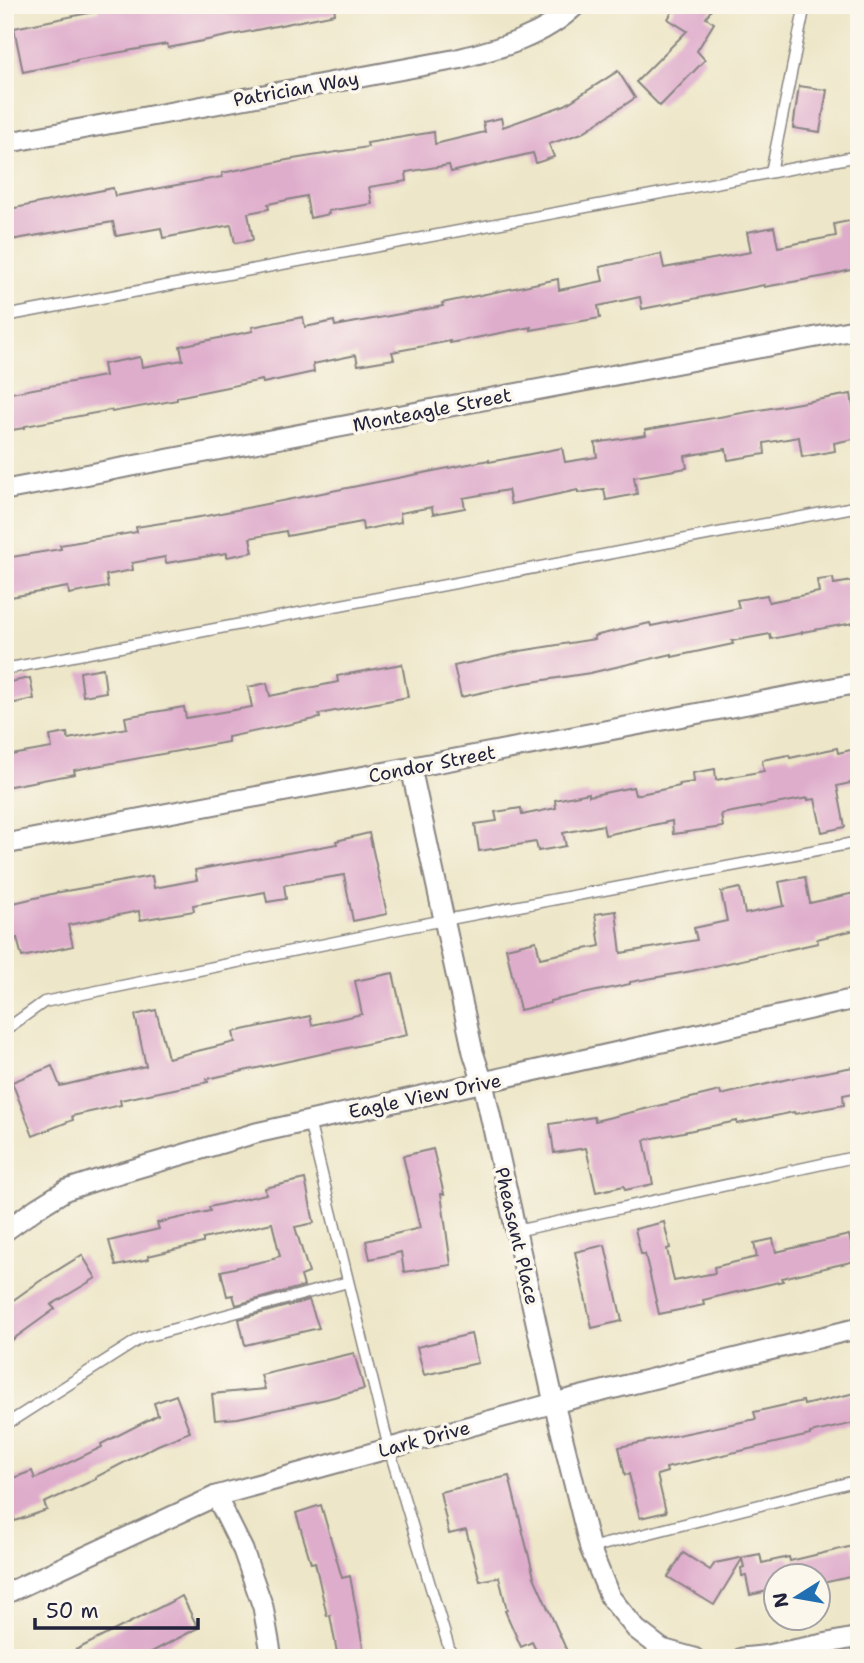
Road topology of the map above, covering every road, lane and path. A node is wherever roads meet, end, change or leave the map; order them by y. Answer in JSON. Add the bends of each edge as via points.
{"nodes":[{"id":1,"x":576,"y":5,"type":"edge"},
{"id":2,"x":805,"y":5,"type":"edge"},
{"id":3,"x":5,"y":142,"type":"edge"},
{"id":4,"x":859,"y":156,"type":"edge"},
{"id":5,"x":771,"y":172,"type":"junction"},
{"id":6,"x":5,"y":316,"type":"edge"},
{"id":7,"x":859,"y":330,"type":"edge"},
{"id":8,"x":5,"y":489,"type":"edge"},
{"id":9,"x":859,"y":506,"type":"edge"},
{"id":10,"x":5,"y":669,"type":"edge"},
{"id":11,"x":859,"y":683,"type":"edge"},
{"id":12,"x":411,"y":768,"type":"junction"},
{"id":13,"x":859,"y":842,"type":"edge"},
{"id":14,"x":5,"y":844,"type":"edge"},
{"id":15,"x":446,"y":920,"type":"junction"},
{"id":16,"x":859,"y":998,"type":"edge"},
{"id":17,"x":5,"y":1030,"type":"edge"},
{"id":18,"x":483,"y":1083,"type":"junction"},
{"id":19,"x":309,"y":1122,"type":"junction"},
{"id":20,"x":859,"y":1156,"type":"edge"},
{"id":21,"x":5,"y":1231,"type":"edge"},
{"id":22,"x":516,"y":1231,"type":"junction"},
{"id":23,"x":348,"y":1282,"type":"junction"},
{"id":24,"x":859,"y":1328,"type":"edge"},
{"id":25,"x":554,"y":1403,"type":"junction"},
{"id":26,"x":5,"y":1425,"type":"edge"},
{"id":27,"x":389,"y":1448,"type":"junction"},
{"id":28,"x":859,"y":1480,"type":"edge"},
{"id":29,"x":216,"y":1496,"type":"junction"},
{"id":30,"x":590,"y":1548,"type":"junction"},
{"id":31,"x":5,"y":1594,"type":"edge"},
{"id":32,"x":859,"y":1637,"type":"edge"},
{"id":33,"x":272,"y":1658,"type":"edge"},
{"id":34,"x":452,"y":1658,"type":"edge"},
{"id":35,"x":694,"y":1658,"type":"edge"},
{"id":36,"x":742,"y":1658,"type":"edge"}],
"edges":[{"from":1,"to":3,"type":"street","name":"Patrician Way","via":[[543,30],[507,46],[458,59]]},
{"from":2,"to":5,"type":"lane"},
{"from":4,"to":5,"type":"lane"},
{"from":5,"to":6,"type":"lane"},
{"from":7,"to":8,"type":"street","name":"Monteagle Street"},
{"from":9,"to":10,"type":"lane"},
{"from":11,"to":12,"type":"street","name":"Condor Street"},
{"from":12,"to":14,"type":"street","name":"Condor Street"},
{"from":12,"to":15,"type":"street","name":"Pheasant Place"},
{"from":13,"to":15,"type":"lane"},
{"from":15,"to":17,"type":"lane","via":[[44,1002]]},
{"from":15,"to":18,"type":"street","name":"Pheasant Place"},
{"from":16,"to":18,"type":"street","name":"Eagle View Drive"},
{"from":18,"to":19,"type":"street","name":"Eagle View Drive"},
{"from":18,"to":22,"type":"street","name":"Pheasant Place"},
{"from":19,"to":21,"type":"street","name":"Eagle View Drive","via":[[256,1133],[66,1190]]},
{"from":19,"to":23,"type":"lane"},
{"from":20,"to":22,"type":"lane"},
{"from":22,"to":25,"type":"street","name":"Pheasant Place"},
{"from":23,"to":26,"type":"lane","via":[[141,1338]]},
{"from":23,"to":27,"type":"lane"},
{"from":24,"to":25,"type":"street","name":"Lark Drive"},
{"from":25,"to":27,"type":"street","name":"Lark Drive"},
{"from":25,"to":30,"type":"street","name":"Pheasant Place"},
{"from":27,"to":29,"type":"street","name":"Lark Drive"},
{"from":27,"to":34,"type":"lane"},
{"from":28,"to":30,"type":"lane"},
{"from":29,"to":31,"type":"street","name":"Lark Drive"},
{"from":29,"to":33,"type":"street","via":[[243,1550],[263,1606]]},
{"from":30,"to":35,"type":"street","name":"Pheasant Place","via":[[610,1597],[636,1629],[662,1649]]},
{"from":32,"to":36,"type":"street"}]}
